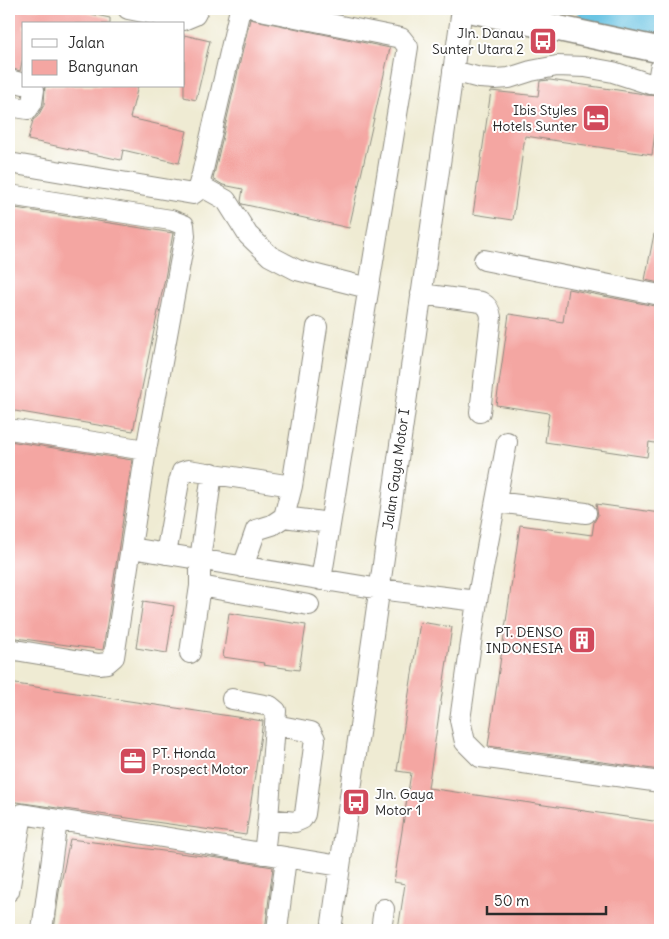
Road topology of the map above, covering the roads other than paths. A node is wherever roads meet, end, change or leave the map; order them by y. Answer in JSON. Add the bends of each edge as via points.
{"nodes":[{"id":1,"x":128,"y":9,"type":"edge"},
{"id":2,"x":198,"y":9,"type":"edge"},
{"id":3,"x":240,"y":9,"type":"edge"},
{"id":4,"x":255,"y":9,"type":"edge"},
{"id":5,"x":462,"y":9,"type":"edge"},
{"id":6,"x":466,"y":9,"type":"edge"},
{"id":7,"x":660,"y":50,"type":"edge"},
{"id":8,"x":453,"y":71,"type":"junction"},
{"id":9,"x":659,"y":75,"type":"edge"},
{"id":10,"x":9,"y":80,"type":"edge"},
{"id":11,"x":22,"y":83,"type":"edge"},
{"id":12,"x":32,"y":88,"type":"edge"},
{"id":13,"x":9,"y":106,"type":"edge"},
{"id":14,"x":9,"y":163,"type":"edge"},
{"id":15,"x":199,"y":185,"type":"junction"},
{"id":16,"x":9,"y":194,"type":"edge"},
{"id":17,"x":484,"y":260,"type":"dead end"},
{"id":18,"x":368,"y":288,"type":"junction"},
{"id":19,"x":421,"y":294,"type":"junction"},
{"id":20,"x":660,"y":295,"type":"edge"},
{"id":21,"x":317,"y":327,"type":"dead end"},
{"id":22,"x":480,"y":412,"type":"dead end"},
{"id":23,"x":9,"y":429,"type":"edge"},
{"id":24,"x":507,"y":442,"type":"dead end"},
{"id":25,"x":146,"y":450,"type":"junction"},
{"id":26,"x":212,"y":474,"type":"junction"},
{"id":27,"x":292,"y":486,"type":"junction"},
{"id":28,"x":496,"y":502,"type":"junction"},
{"id":29,"x":586,"y":513,"type":"dead end"},
{"id":30,"x":284,"y":517,"type":"junction"},
{"id":31,"x":330,"y":522,"type":"junction"},
{"id":32,"x":132,"y":548,"type":"junction"},
{"id":33,"x":166,"y":554,"type":"junction"},
{"id":34,"x":200,"y":560,"type":"junction"},
{"id":35,"x":243,"y":566,"type":"junction"},
{"id":36,"x":321,"y":580,"type":"junction"},
{"id":37,"x":200,"y":586,"type":"junction"},
{"id":38,"x":380,"y":589,"type":"junction"},
{"id":39,"x":477,"y":601,"type":"junction"},
{"id":40,"x":309,"y":604,"type":"dead end"},
{"id":41,"x":9,"y":649,"type":"edge"},
{"id":42,"x":190,"y":653,"type":"dead end"},
{"id":43,"x":232,"y":699,"type":"dead end"},
{"id":44,"x":275,"y":726,"type":"junction"},
{"id":45,"x":660,"y":782,"type":"edge"},
{"id":46,"x":15,"y":813,"type":"edge"},
{"id":47,"x":268,"y":820,"type":"junction"},
{"id":48,"x":57,"y":821,"type":"junction"},
{"id":49,"x":264,"y":854,"type":"junction"},
{"id":50,"x":286,"y":858,"type":"junction"},
{"id":51,"x":340,"y":866,"type":"junction"},
{"id":52,"x":9,"y":891,"type":"edge"},
{"id":53,"x":384,"y":909,"type":"dead end"},
{"id":54,"x":42,"y":930,"type":"edge"},
{"id":55,"x":276,"y":930,"type":"edge"},
{"id":56,"x":331,"y":930,"type":"edge"},
{"id":57,"x":380,"y":930,"type":"edge"}],
"edges":[{"from":1,"to":2,"type":"street","via":[[183,20],[195,15]]},
{"from":3,"to":15,"type":"street"},
{"from":4,"to":18,"type":"street","via":[[401,38],[408,46]]},
{"from":5,"to":8,"type":"street","name":"Jalan Gaya Motor I"},
{"from":6,"to":7,"type":"main road"},
{"from":8,"to":9,"type":"street","via":[[495,79],[557,66],[585,67],[650,84]]},
{"from":8,"to":19,"type":"street","name":"Jalan Gaya Motor I"},
{"from":10,"to":11,"type":"street"},
{"from":12,"to":13,"type":"street","via":[[32,104],[28,109]]},
{"from":14,"to":15,"type":"street","via":[[188,194],[197,191]]},
{"from":15,"to":18,"type":"street","via":[[226,200],[248,235],[270,256],[297,270]]},
{"from":16,"to":25,"type":"street","via":[[172,220],[184,225],[185,236]]},
{"from":17,"to":20,"type":"street"},
{"from":18,"to":31,"type":"street"},
{"from":19,"to":22,"type":"street","via":[[481,302],[490,311]]},
{"from":19,"to":38,"type":"street","name":"Jalan Gaya Motor I"},
{"from":21,"to":27,"type":"street"},
{"from":23,"to":25,"type":"street"},
{"from":24,"to":28,"type":"street"},
{"from":25,"to":32,"type":"street"},
{"from":26,"to":27,"type":"street"},
{"from":26,"to":33,"type":"street","via":[[182,472]]},
{"from":26,"to":34,"type":"street"},
{"from":27,"to":30,"type":"street"},
{"from":28,"to":29,"type":"street"},
{"from":28,"to":39,"type":"street"},
{"from":30,"to":31,"type":"street"},
{"from":30,"to":35,"type":"street","via":[[272,526],[256,530]]},
{"from":31,"to":36,"type":"street"},
{"from":32,"to":33,"type":"street"},
{"from":32,"to":41,"type":"street","via":[[114,657],[107,663]]},
{"from":33,"to":34,"type":"street"},
{"from":34,"to":35,"type":"street"},
{"from":34,"to":37,"type":"street"},
{"from":35,"to":36,"type":"street"},
{"from":36,"to":38,"type":"street"},
{"from":37,"to":40,"type":"street"},
{"from":37,"to":42,"type":"street"},
{"from":38,"to":39,"type":"street"},
{"from":38,"to":51,"type":"street","name":"Jalan Gaya Motor I"},
{"from":39,"to":45,"type":"street","via":[[460,720],[465,742],[480,757]]},
{"from":43,"to":44,"type":"street","via":[[270,706],[276,711]]},
{"from":44,"to":47,"type":"street"},
{"from":44,"to":47,"type":"street","via":[[311,732],[315,739],[302,820]]},
{"from":46,"to":48,"type":"street"},
{"from":46,"to":52,"type":"street"},
{"from":47,"to":49,"type":"street"},
{"from":48,"to":49,"type":"street"},
{"from":48,"to":54,"type":"street"},
{"from":49,"to":50,"type":"street"},
{"from":50,"to":51,"type":"street"},
{"from":50,"to":55,"type":"street"},
{"from":51,"to":56,"type":"street","name":"Jalan Gaya Motor I"},
{"from":53,"to":57,"type":"street"}]}
